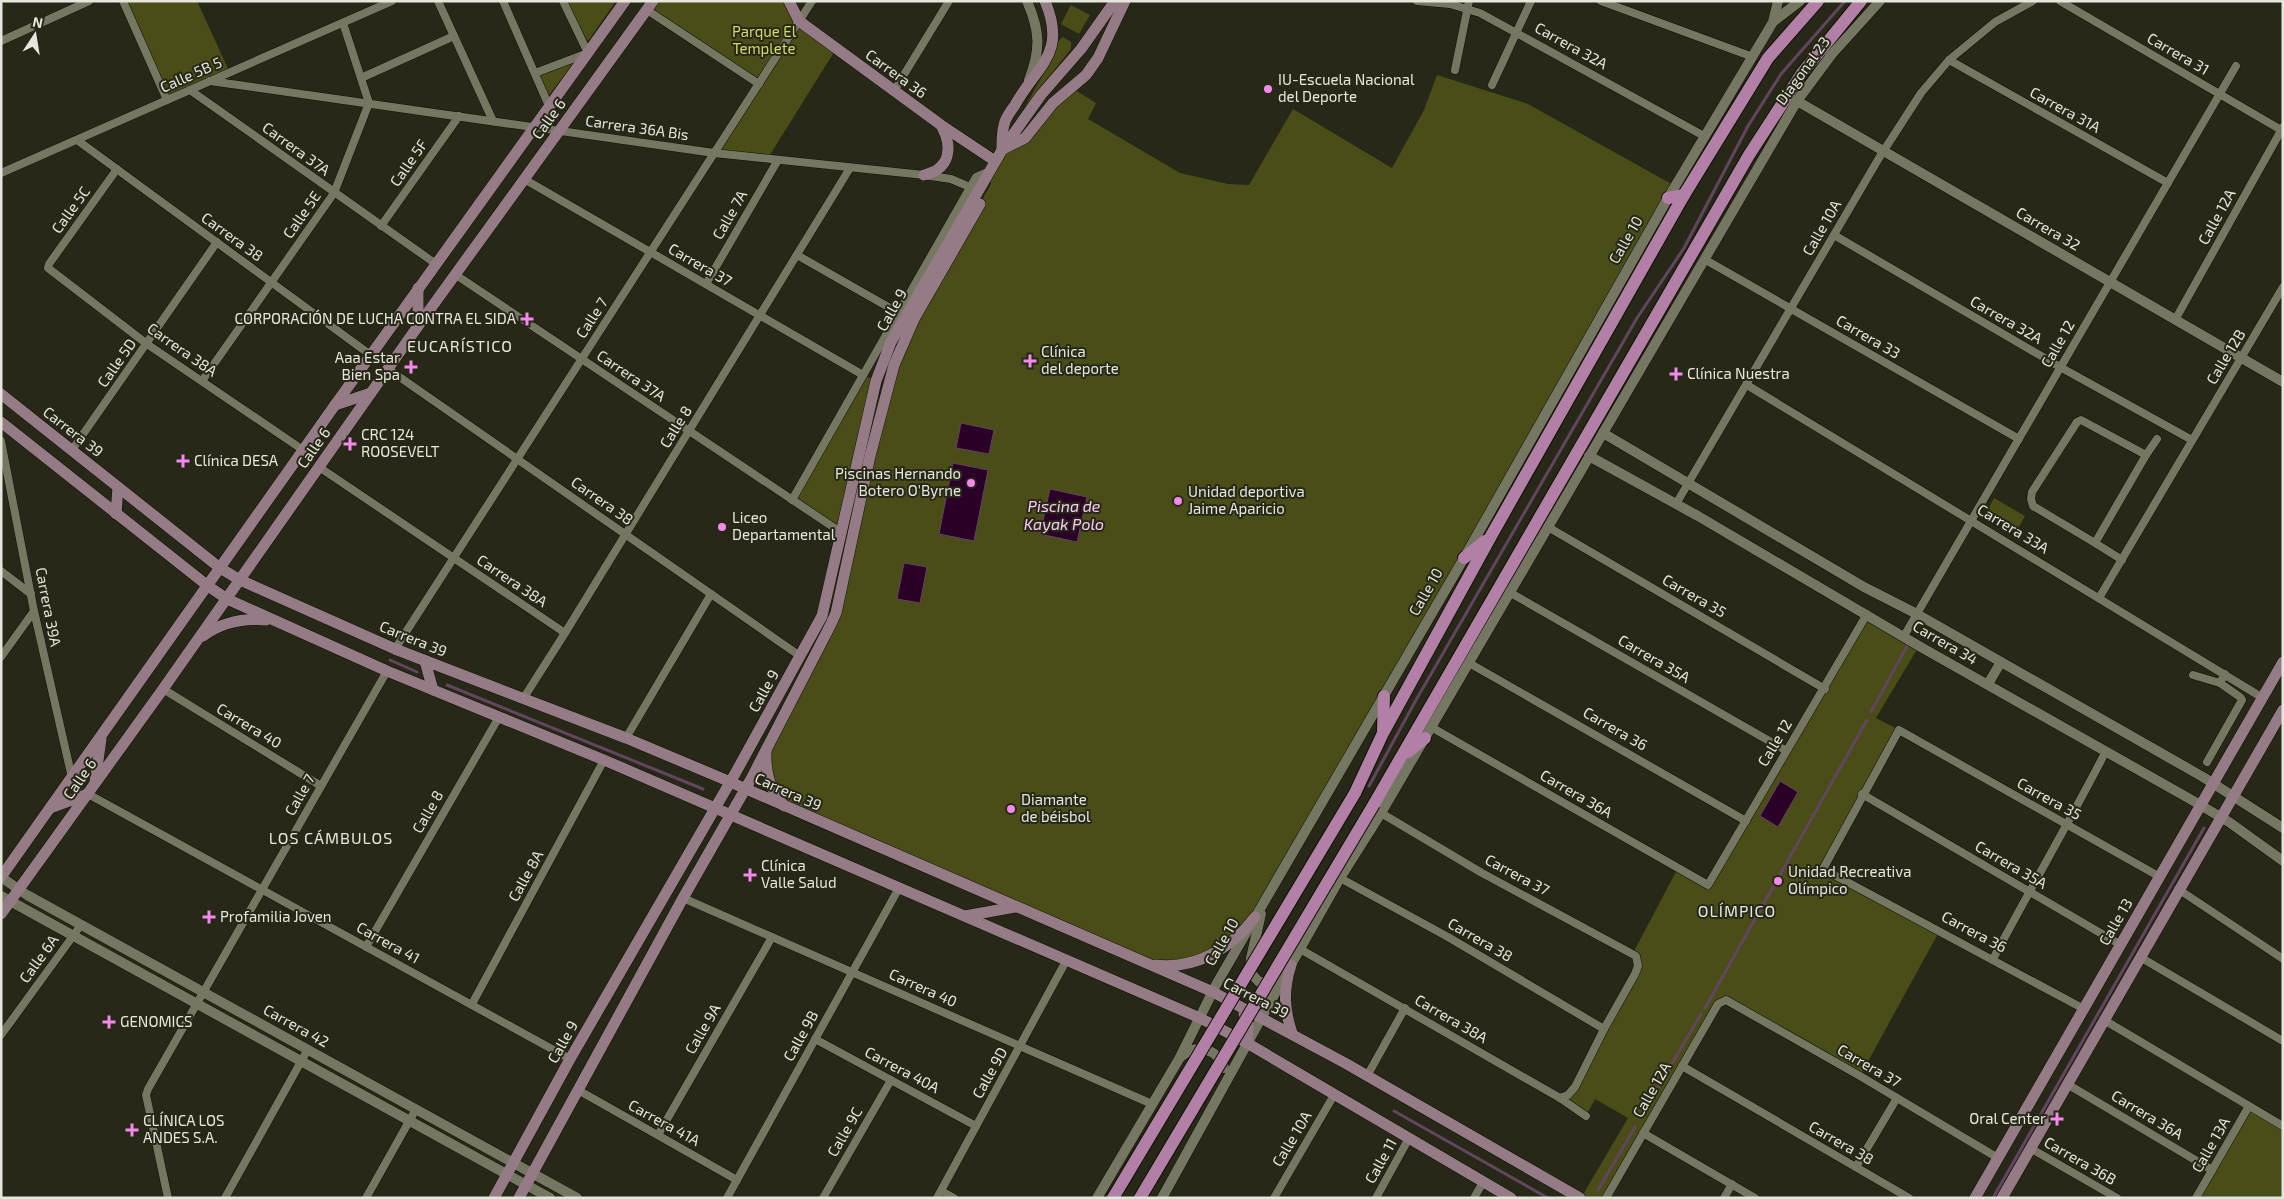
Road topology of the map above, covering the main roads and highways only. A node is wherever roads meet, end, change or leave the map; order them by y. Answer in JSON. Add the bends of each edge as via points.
{"nodes":[{"id":1,"x":625,"y":1,"type":"edge"},
{"id":2,"x":788,"y":1,"type":"edge"},
{"id":3,"x":1045,"y":1,"type":"edge"},
{"id":4,"x":1115,"y":1,"type":"edge"},
{"id":5,"x":1125,"y":1,"type":"edge"},
{"id":6,"x":1818,"y":1,"type":"edge"},
{"id":7,"x":1861,"y":1,"type":"edge"},
{"id":8,"x":650,"y":6,"type":"edge"},
{"id":9,"x":941,"y":125,"type":"junction"},
{"id":10,"x":1002,"y":150,"type":"junction"},
{"id":11,"x":992,"y":166,"type":"junction"},
{"id":12,"x":924,"y":175,"type":"road end"},
{"id":13,"x":1684,"y":195,"type":"junction"},
{"id":14,"x":1672,"y":216,"type":"junction"},
{"id":15,"x":418,"y":288,"type":"junction"},
{"id":16,"x":418,"y":326,"type":"junction"},
{"id":17,"x":371,"y":393,"type":"junction"},
{"id":18,"x":1,"y":394,"type":"edge"},
{"id":19,"x":335,"y":405,"type":"junction"},
{"id":20,"x":1,"y":422,"type":"edge"},
{"id":21,"x":878,"y":426,"type":"junction"},
{"id":22,"x":864,"y":434,"type":"junction"},
{"id":23,"x":118,"y":487,"type":"junction"},
{"id":24,"x":116,"y":514,"type":"junction"},
{"id":25,"x":1490,"y":536,"type":"junction"},
{"id":26,"x":1464,"y":558,"type":"road end"},
{"id":27,"x":220,"y":568,"type":"junction"},
{"id":28,"x":240,"y":580,"type":"junction"},
{"id":29,"x":208,"y":586,"type":"junction"},
{"id":30,"x":226,"y":599,"type":"junction"},
{"id":31,"x":282,"y":625,"type":"junction"},
{"id":32,"x":195,"y":643,"type":"junction"},
{"id":33,"x":425,"y":661,"type":"junction"},
{"id":34,"x":2283,"y":662,"type":"edge"},
{"id":35,"x":433,"y":690,"type":"junction"},
{"id":36,"x":1384,"y":696,"type":"road end"},
{"id":37,"x":2283,"y":711,"type":"edge"},
{"id":38,"x":1383,"y":733,"type":"junction"},
{"id":39,"x":1428,"y":733,"type":"road end"},
{"id":40,"x":101,"y":737,"type":"junction"},
{"id":41,"x":766,"y":748,"type":"junction"},
{"id":42,"x":1401,"y":759,"type":"junction"},
{"id":43,"x":1393,"y":773,"type":"junction"},
{"id":44,"x":730,"y":782,"type":"junction"},
{"id":45,"x":91,"y":789,"type":"junction"},
{"id":46,"x":745,"y":789,"type":"junction"},
{"id":47,"x":1388,"y":800,"type":"road end"},
{"id":48,"x":785,"y":807,"type":"junction"},
{"id":49,"x":50,"y":808,"type":"junction"},
{"id":50,"x":714,"y":808,"type":"junction"},
{"id":51,"x":730,"y":815,"type":"junction"},
{"id":52,"x":1,"y":877,"type":"edge"},
{"id":53,"x":6,"y":899,"type":"edge"},
{"id":54,"x":1015,"y":907,"type":"junction"},
{"id":55,"x":1,"y":914,"type":"edge"},
{"id":56,"x":964,"y":916,"type":"junction"},
{"id":57,"x":1255,"y":917,"type":"road end"},
{"id":58,"x":1144,"y":963,"type":"junction"},
{"id":59,"x":1291,"y":965,"type":"road end"},
{"id":60,"x":1232,"y":1002,"type":"junction"},
{"id":61,"x":1292,"y":1034,"type":"junction"},
{"id":62,"x":1247,"y":1043,"type":"junction"},
{"id":63,"x":494,"y":1198,"type":"edge"},
{"id":64,"x":518,"y":1198,"type":"edge"},
{"id":65,"x":1112,"y":1198,"type":"edge"},
{"id":66,"x":1140,"y":1198,"type":"edge"},
{"id":67,"x":1511,"y":1198,"type":"edge"},
{"id":68,"x":1580,"y":1198,"type":"edge"},
{"id":69,"x":1975,"y":1198,"type":"edge"},
{"id":70,"x":2002,"y":1198,"type":"edge"}],
"edges":[{"from":1,"to":15,"type":"main road","name":"Calle 6"},
{"from":2,"to":9,"type":"main road","name":"Carrera 36","via":[[799,21]]},
{"from":3,"to":10,"type":"main road","via":[[1054,29],[1053,41],[1045,64],[1028,83],[1004,124]]},
{"from":4,"to":10,"type":"main road","name":"Calle 9"},
{"from":5,"to":10,"type":"main road","via":[[1098,58],[1086,75],[1053,103],[1026,138]]},
{"from":6,"to":13,"type":"main road","name":"Calle 10","via":[[1768,58],[1710,139]]},
{"from":7,"to":42,"type":"main road","via":[[1802,73],[1749,155]]},
{"from":8,"to":16,"type":"main road","name":"Calle 6"},
{"from":9,"to":11,"type":"main road","name":"Carrera 36"},
{"from":9,"to":12,"type":"main road","via":[[949,143],[947,158],[938,170]]},
{"from":10,"to":11,"type":"main road","name":"Calle 9"},
{"from":11,"to":21,"type":"main road","name":"Calle 9","via":[[991,184],[901,347]]},
{"from":11,"to":22,"type":"main road","name":"Calle 9","via":[[891,342],[876,381]]},
{"from":13,"to":14,"type":"main road","name":"Calle 10"},
{"from":13,"to":14,"type":"main road","via":[[1667,200]]},
{"from":14,"to":25,"type":"main road","name":"Calle 10"},
{"from":15,"to":16,"type":"main road"},
{"from":15,"to":19,"type":"main road","name":"Calle 6"},
{"from":16,"to":17,"type":"main road","name":"Calle 6"},
{"from":17,"to":19,"type":"main road"},
{"from":17,"to":28,"type":"main road","name":"Calle 6"},
{"from":18,"to":23,"type":"main road","name":"Carrera 39"},
{"from":19,"to":27,"type":"main road","name":"Calle 6"},
{"from":20,"to":24,"type":"main road"},
{"from":21,"to":22,"type":"main road"},
{"from":21,"to":41,"type":"main road","name":"Calle 9","via":[[836,613]]},
{"from":22,"to":44,"type":"main road","name":"Calle 9","via":[[825,608]]},
{"from":23,"to":24,"type":"main road"},
{"from":23,"to":27,"type":"main road","name":"Carrera 39"},
{"from":24,"to":29,"type":"main road"},
{"from":25,"to":26,"type":"main road"},
{"from":25,"to":38,"type":"main road","name":"Calle 10"},
{"from":27,"to":28,"type":"main road","name":"Carrera 39"},
{"from":27,"to":29,"type":"main road","name":"Calle 6"},
{"from":28,"to":30,"type":"main road","name":"Calle 6"},
{"from":28,"to":33,"type":"main road","name":"Carrera 39"},
{"from":29,"to":30,"type":"main road"},
{"from":29,"to":40,"type":"main road","name":"Calle 6"},
{"from":30,"to":31,"type":"main road"},
{"from":30,"to":32,"type":"main road","name":"Calle 6"},
{"from":31,"to":32,"type":"main road","via":[[257,619],[230,622]]},
{"from":31,"to":35,"type":"main road"},
{"from":32,"to":45,"type":"main road","name":"Calle 6"},
{"from":33,"to":35,"type":"main road"},
{"from":33,"to":44,"type":"main road","name":"Carrera 39","via":[[626,738]]},
{"from":34,"to":69,"type":"main road","name":"Calle 13"},
{"from":35,"to":50,"type":"main road"},
{"from":36,"to":38,"type":"main road"},
{"from":37,"to":70,"type":"main road"},
{"from":38,"to":65,"type":"main road","name":"Calle 10","bridge":true,"via":[[1355,794]]},
{"from":39,"to":42,"type":"main road"},
{"from":40,"to":45,"type":"main road"},
{"from":40,"to":49,"type":"main road","name":"Calle 6"},
{"from":41,"to":46,"type":"main road","name":"Calle 9"},
{"from":41,"to":48,"type":"main road","via":[[768,780]]},
{"from":42,"to":43,"type":"main road"},
{"from":43,"to":47,"type":"main road"},
{"from":43,"to":66,"type":"main road","bridge":true,"via":[[1378,809]]},
{"from":44,"to":46,"type":"main road","name":"Carrera 39"},
{"from":44,"to":50,"type":"main road","name":"Calle 9"},
{"from":45,"to":49,"type":"main road"},
{"from":45,"to":53,"type":"main road","name":"Calle 6","via":[[18,890]]},
{"from":46,"to":48,"type":"main road","name":"Carrera 39"},
{"from":46,"to":51,"type":"main road","name":"Calle 9"},
{"from":48,"to":54,"type":"main road","name":"Carrera 39"},
{"from":49,"to":52,"type":"main road","name":"Calle 6"},
{"from":50,"to":51,"type":"main road"},
{"from":50,"to":63,"type":"main road","name":"Calle 9"},
{"from":51,"to":56,"type":"main road"},
{"from":51,"to":64,"type":"main road","name":"Calle 9"},
{"from":53,"to":55,"type":"main road","name":"Calle 6"},
{"from":54,"to":56,"type":"main road"},
{"from":54,"to":58,"type":"main road","name":"Carrera 39"},
{"from":56,"to":62,"type":"main road","via":[[1200,1018]]},
{"from":57,"to":58,"type":"main road","via":[[1231,943],[1201,959],[1166,966]]},
{"from":58,"to":60,"type":"main road","name":"Carrera 39"},
{"from":59,"to":61,"type":"main road","via":[[1284,996]]},
{"from":60,"to":61,"type":"main road","name":"Carrera 39"},
{"from":60,"to":62,"type":"main road","via":[[1245,1015]]},
{"from":61,"to":68,"type":"main road","name":"Carrera 39"},
{"from":62,"to":67,"type":"main road"}]}
